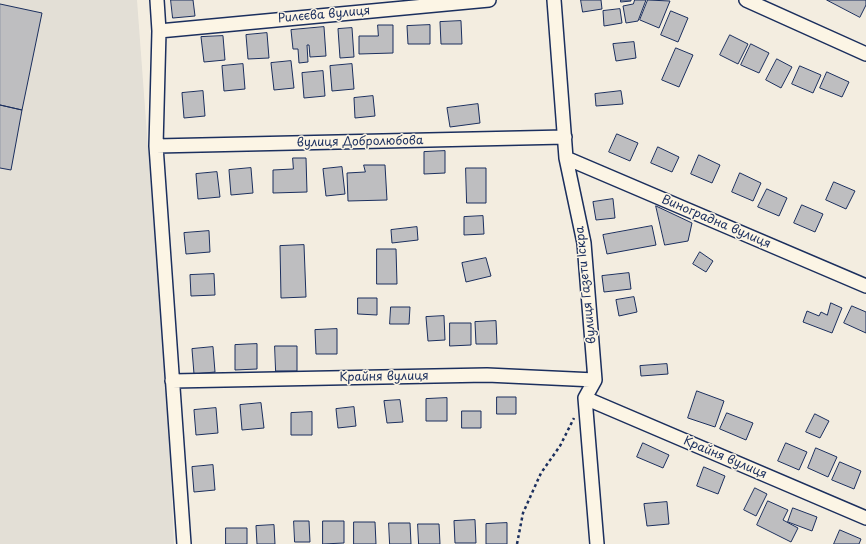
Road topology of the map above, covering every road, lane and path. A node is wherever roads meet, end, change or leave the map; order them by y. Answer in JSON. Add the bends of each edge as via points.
{"nodes":[{"id":1,"x":157,"y":0,"type":"edge"},
{"id":2,"x":489,"y":0,"type":"edge"},
{"id":3,"x":554,"y":0,"type":"edge"},
{"id":4,"x":746,"y":0,"type":"edge"},
{"id":5,"x":159,"y":30,"type":"junction"},
{"id":6,"x":866,"y":54,"type":"edge"},
{"id":7,"x":565,"y":137,"type":"junction"},
{"id":8,"x":156,"y":146,"type":"junction"},
{"id":9,"x":566,"y":158,"type":"junction"},
{"id":10,"x":866,"y":286,"type":"edge"},
{"id":11,"x":595,"y":380,"type":"junction"},
{"id":12,"x":172,"y":381,"type":"junction"},
{"id":13,"x":585,"y":398,"type":"junction"},
{"id":14,"x":866,"y":518,"type":"edge"},
{"id":15,"x":184,"y":544,"type":"edge"},
{"id":16,"x":516,"y":544,"type":"edge"},
{"id":17,"x":597,"y":544,"type":"edge"}],
"edges":[{"from":1,"to":5,"type":"street"},
{"from":2,"to":5,"type":"street","name":"Рилєєва вулиця"},
{"from":3,"to":7,"type":"street","name":"вулиця Газети Іскра"},
{"from":4,"to":6,"type":"street"},
{"from":5,"to":8,"type":"street"},
{"from":7,"to":8,"type":"street","name":"вулиця Добролюбова"},
{"from":7,"to":9,"type":"street","name":"вулиця Газети Іскра"},
{"from":8,"to":12,"type":"street"},
{"from":9,"to":10,"type":"street","name":"Виноградна вулиця"},
{"from":9,"to":11,"type":"street","name":"вулиця Газети Іскра","via":[[584,243]]},
{"from":11,"to":12,"type":"street","name":"Крайня вулиця","via":[[487,375]]},
{"from":11,"to":13,"type":"street"},
{"from":12,"to":15,"type":"street"},
{"from":13,"to":14,"type":"street","name":"Крайня вулиця"},
{"from":13,"to":16,"type":"path","via":[[560,446],[541,473],[523,513]]},
{"from":13,"to":17,"type":"street"}]}
